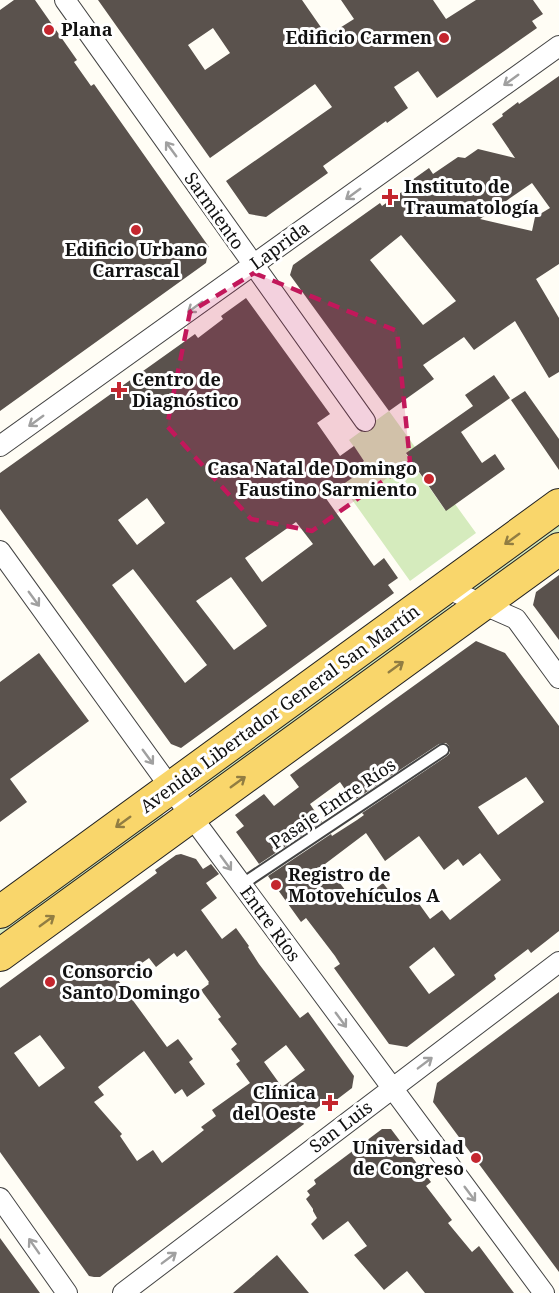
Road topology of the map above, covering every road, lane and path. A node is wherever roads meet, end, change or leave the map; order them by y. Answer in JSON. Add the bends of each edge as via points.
{"nodes":[{"id":1,"x":65,"y":0,"type":"edge"},
{"id":2,"x":559,"y":46,"type":"edge"},
{"id":3,"x":253,"y":265,"type":"junction"},
{"id":4,"x":365,"y":421,"type":"dead end"},
{"id":5,"x":0,"y":446,"type":"edge"},
{"id":6,"x":559,"y":505,"type":"edge"},
{"id":7,"x":559,"y":549,"type":"edge"},
{"id":8,"x":0,"y":551,"type":"edge"},
{"id":9,"x":446,"y":588,"type":"junction"},
{"id":10,"x":482,"y":604,"type":"junction"},
{"id":11,"x":559,"y":678,"type":"edge"},
{"id":12,"x":442,"y":750,"type":"dead end"},
{"id":13,"x":170,"y":788,"type":"junction"},
{"id":14,"x":191,"y":816,"type":"junction"},
{"id":15,"x":241,"y":885,"type":"junction"},
{"id":16,"x":0,"y":912,"type":"edge"},
{"id":17,"x":0,"y":955,"type":"edge"},
{"id":18,"x":559,"y":962,"type":"edge"},
{"id":19,"x":392,"y":1088,"type":"junction"},
{"id":20,"x":0,"y":1198,"type":"edge"},
{"id":21,"x":68,"y":1293,"type":"edge"},
{"id":22,"x":123,"y":1293,"type":"edge"},
{"id":23,"x":544,"y":1293,"type":"edge"}],
"edges":[{"from":3,"to":1,"type":"street","name":"Sarmiento","one_way":true},
{"from":2,"to":3,"type":"street","name":"Laprida","one_way":true},
{"from":3,"to":4,"type":"street","name":"Sarmiento"},
{"from":3,"to":5,"type":"street","name":"Laprida","one_way":true},
{"from":6,"to":9,"type":"main road","name":"Avenida Libertador General San Martín","one_way":true},
{"from":7,"to":10,"type":"main road","name":"Avenida Libertador General San Martín"},
{"from":8,"to":13,"type":"street","name":"Entre Ríos","one_way":true},
{"from":9,"to":10,"type":"street"},
{"from":9,"to":13,"type":"main road","name":"Avenida Libertador General San Martín"},
{"from":10,"to":11,"type":"street","via":[[516,619]]},
{"from":14,"to":10,"type":"main road","name":"Avenida Libertador General San Martín","one_way":true},
{"from":12,"to":15,"type":"lane","name":"Pasaje Entre Ríos"},
{"from":13,"to":14,"type":"street","name":"Entre Ríos"},
{"from":13,"to":16,"type":"main road","name":"Avenida Libertador General San Martín","one_way":true},
{"from":14,"to":15,"type":"street","name":"Entre Ríos","one_way":true},
{"from":17,"to":14,"type":"main road","name":"Avenida Libertador General San Martín","one_way":true},
{"from":15,"to":19,"type":"street","name":"Entre Ríos","one_way":true},
{"from":19,"to":18,"type":"street","name":"San Luis","one_way":true},
{"from":22,"to":19,"type":"street","name":"San Luis","one_way":true},
{"from":19,"to":23,"type":"street","name":"Entre Ríos","one_way":true},
{"from":21,"to":20,"type":"street","one_way":true}]}
